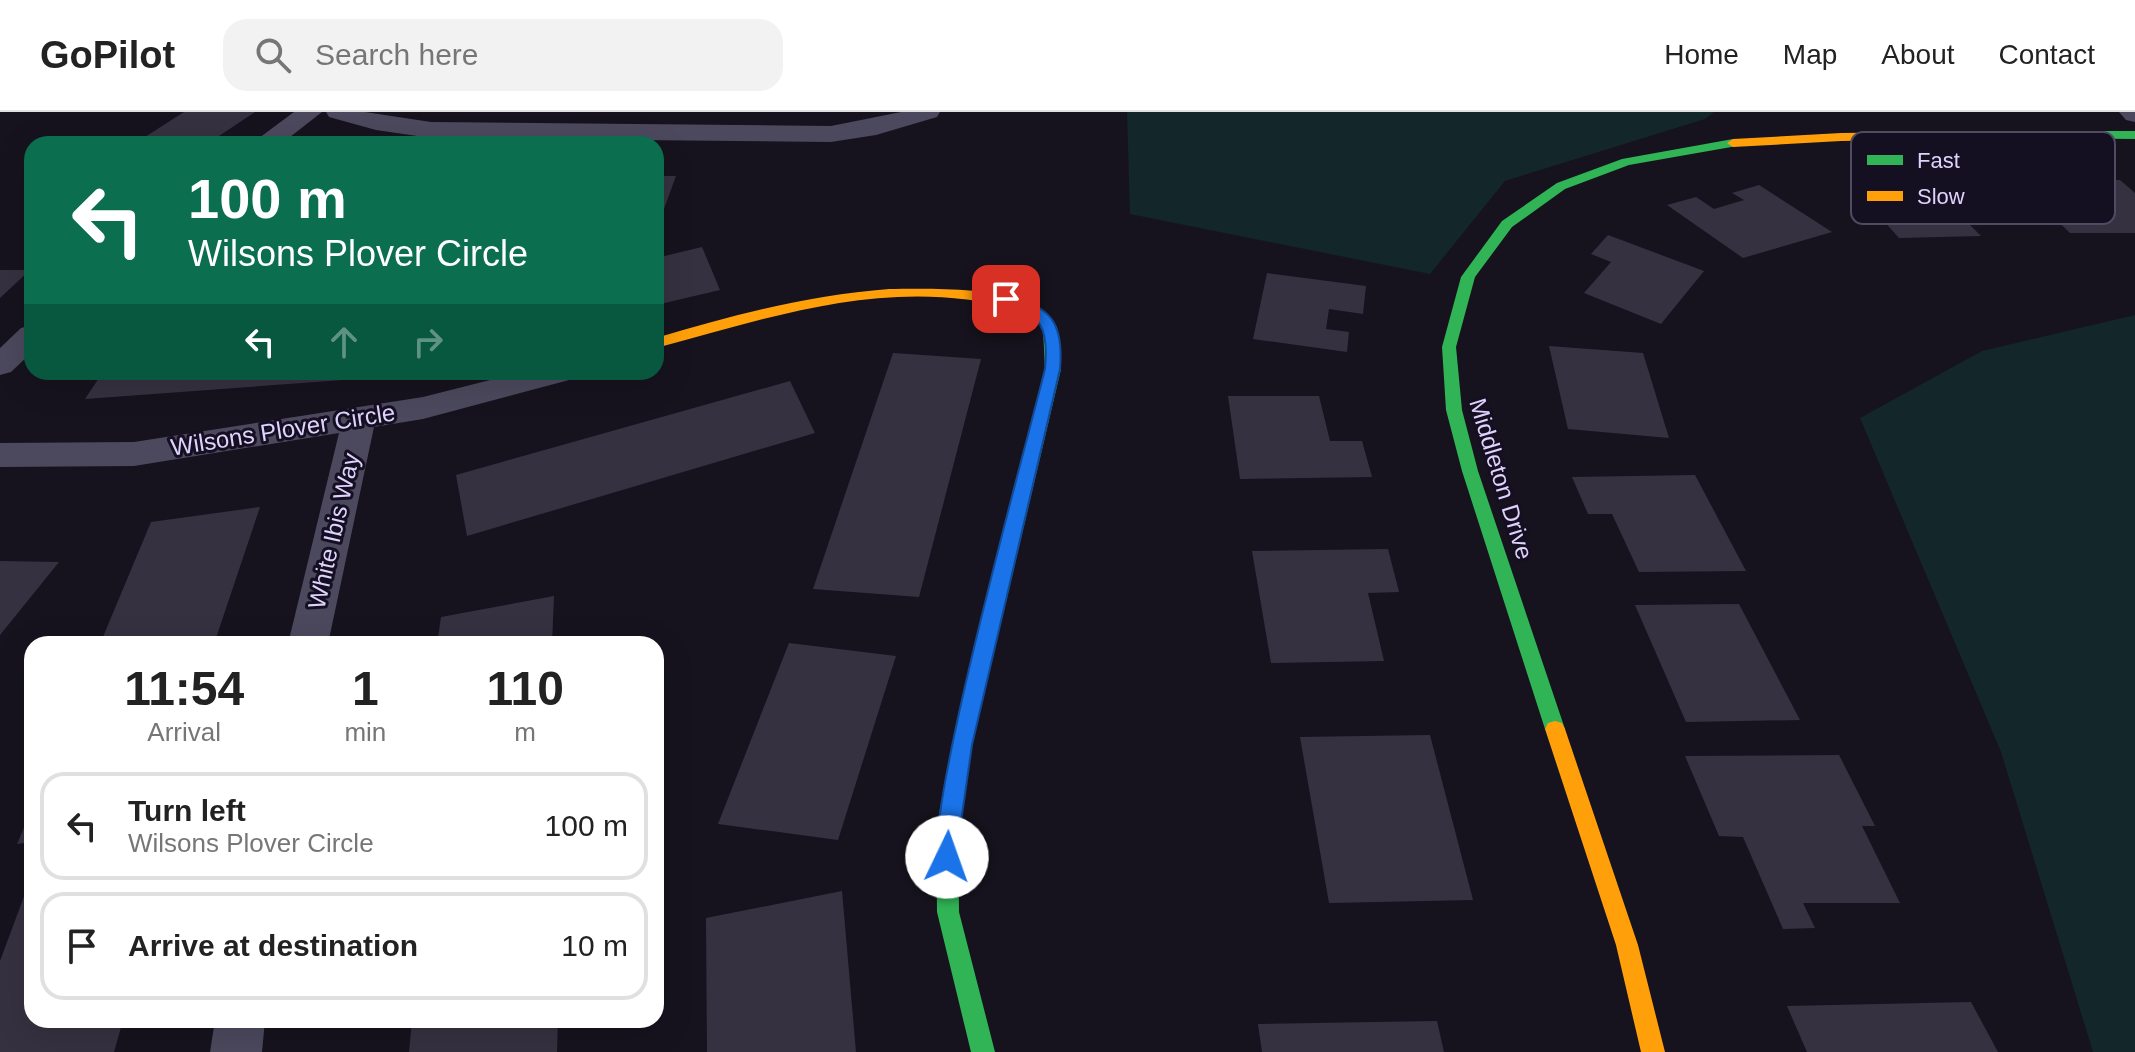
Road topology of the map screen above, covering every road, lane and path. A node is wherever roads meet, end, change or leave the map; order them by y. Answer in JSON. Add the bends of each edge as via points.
{"nodes":[{"id":1,"x":310,"y":112,"type":"edge"},
{"id":2,"x":338,"y":112,"type":"edge"},
{"id":3,"x":928,"y":112,"type":"edge"},
{"id":4,"x":679,"y":123,"type":"edge"},
{"id":5,"x":2115,"y":135,"type":"edge"},
{"id":6,"x":2135,"y":135,"type":"edge"},
{"id":7,"x":276,"y":136,"type":"edge"},
{"id":8,"x":1851,"y":136,"type":"edge"},
{"id":9,"x":664,"y":341,"type":"edge"},
{"id":10,"x":24,"y":342,"type":"edge"},
{"id":11,"x":0,"y":365,"type":"edge"},
{"id":12,"x":532,"y":380,"type":"edge"},
{"id":13,"x":359,"y":418,"type":"junction"},
{"id":14,"x":0,"y":455,"type":"edge"},
{"id":15,"x":310,"y":636,"type":"edge"},
{"id":16,"x":239,"y":1028,"type":"edge"},
{"id":17,"x":236,"y":1052,"type":"edge"},
{"id":18,"x":983,"y":1052,"type":"edge"},
{"id":19,"x":1653,"y":1052,"type":"edge"}],
"edges":[{"from":1,"to":7,"type":"street"},
{"from":2,"to":4,"type":"street","via":[[431,130]]},
{"from":3,"to":4,"type":"street","via":[[831,134]]},
{"from":5,"to":6,"type":"street","name":"Middleton Drive"},
{"from":8,"to":19,"type":"street","name":"Middleton Drive","via":[[1732,141],[1659,152],[1558,187],[1492,241],[1470,272],[1456,309],[1449,348],[1451,402],[1627,945]]},
{"from":9,"to":18,"type":"street","via":[[759,312],[857,295],[988,295],[1023,304],[1047,320],[1055,343],[1053,369],[962,745],[947,830],[948,912]]},
{"from":10,"to":11,"type":"street"},
{"from":12,"to":13,"type":"street","name":"Wilsons Plover Circle","via":[[438,405]]},
{"from":13,"to":14,"type":"street","name":"Wilsons Plover Circle","via":[[134,454]]},
{"from":13,"to":15,"type":"street","name":"White Ibis Way"},
{"from":16,"to":17,"type":"street"}]}
